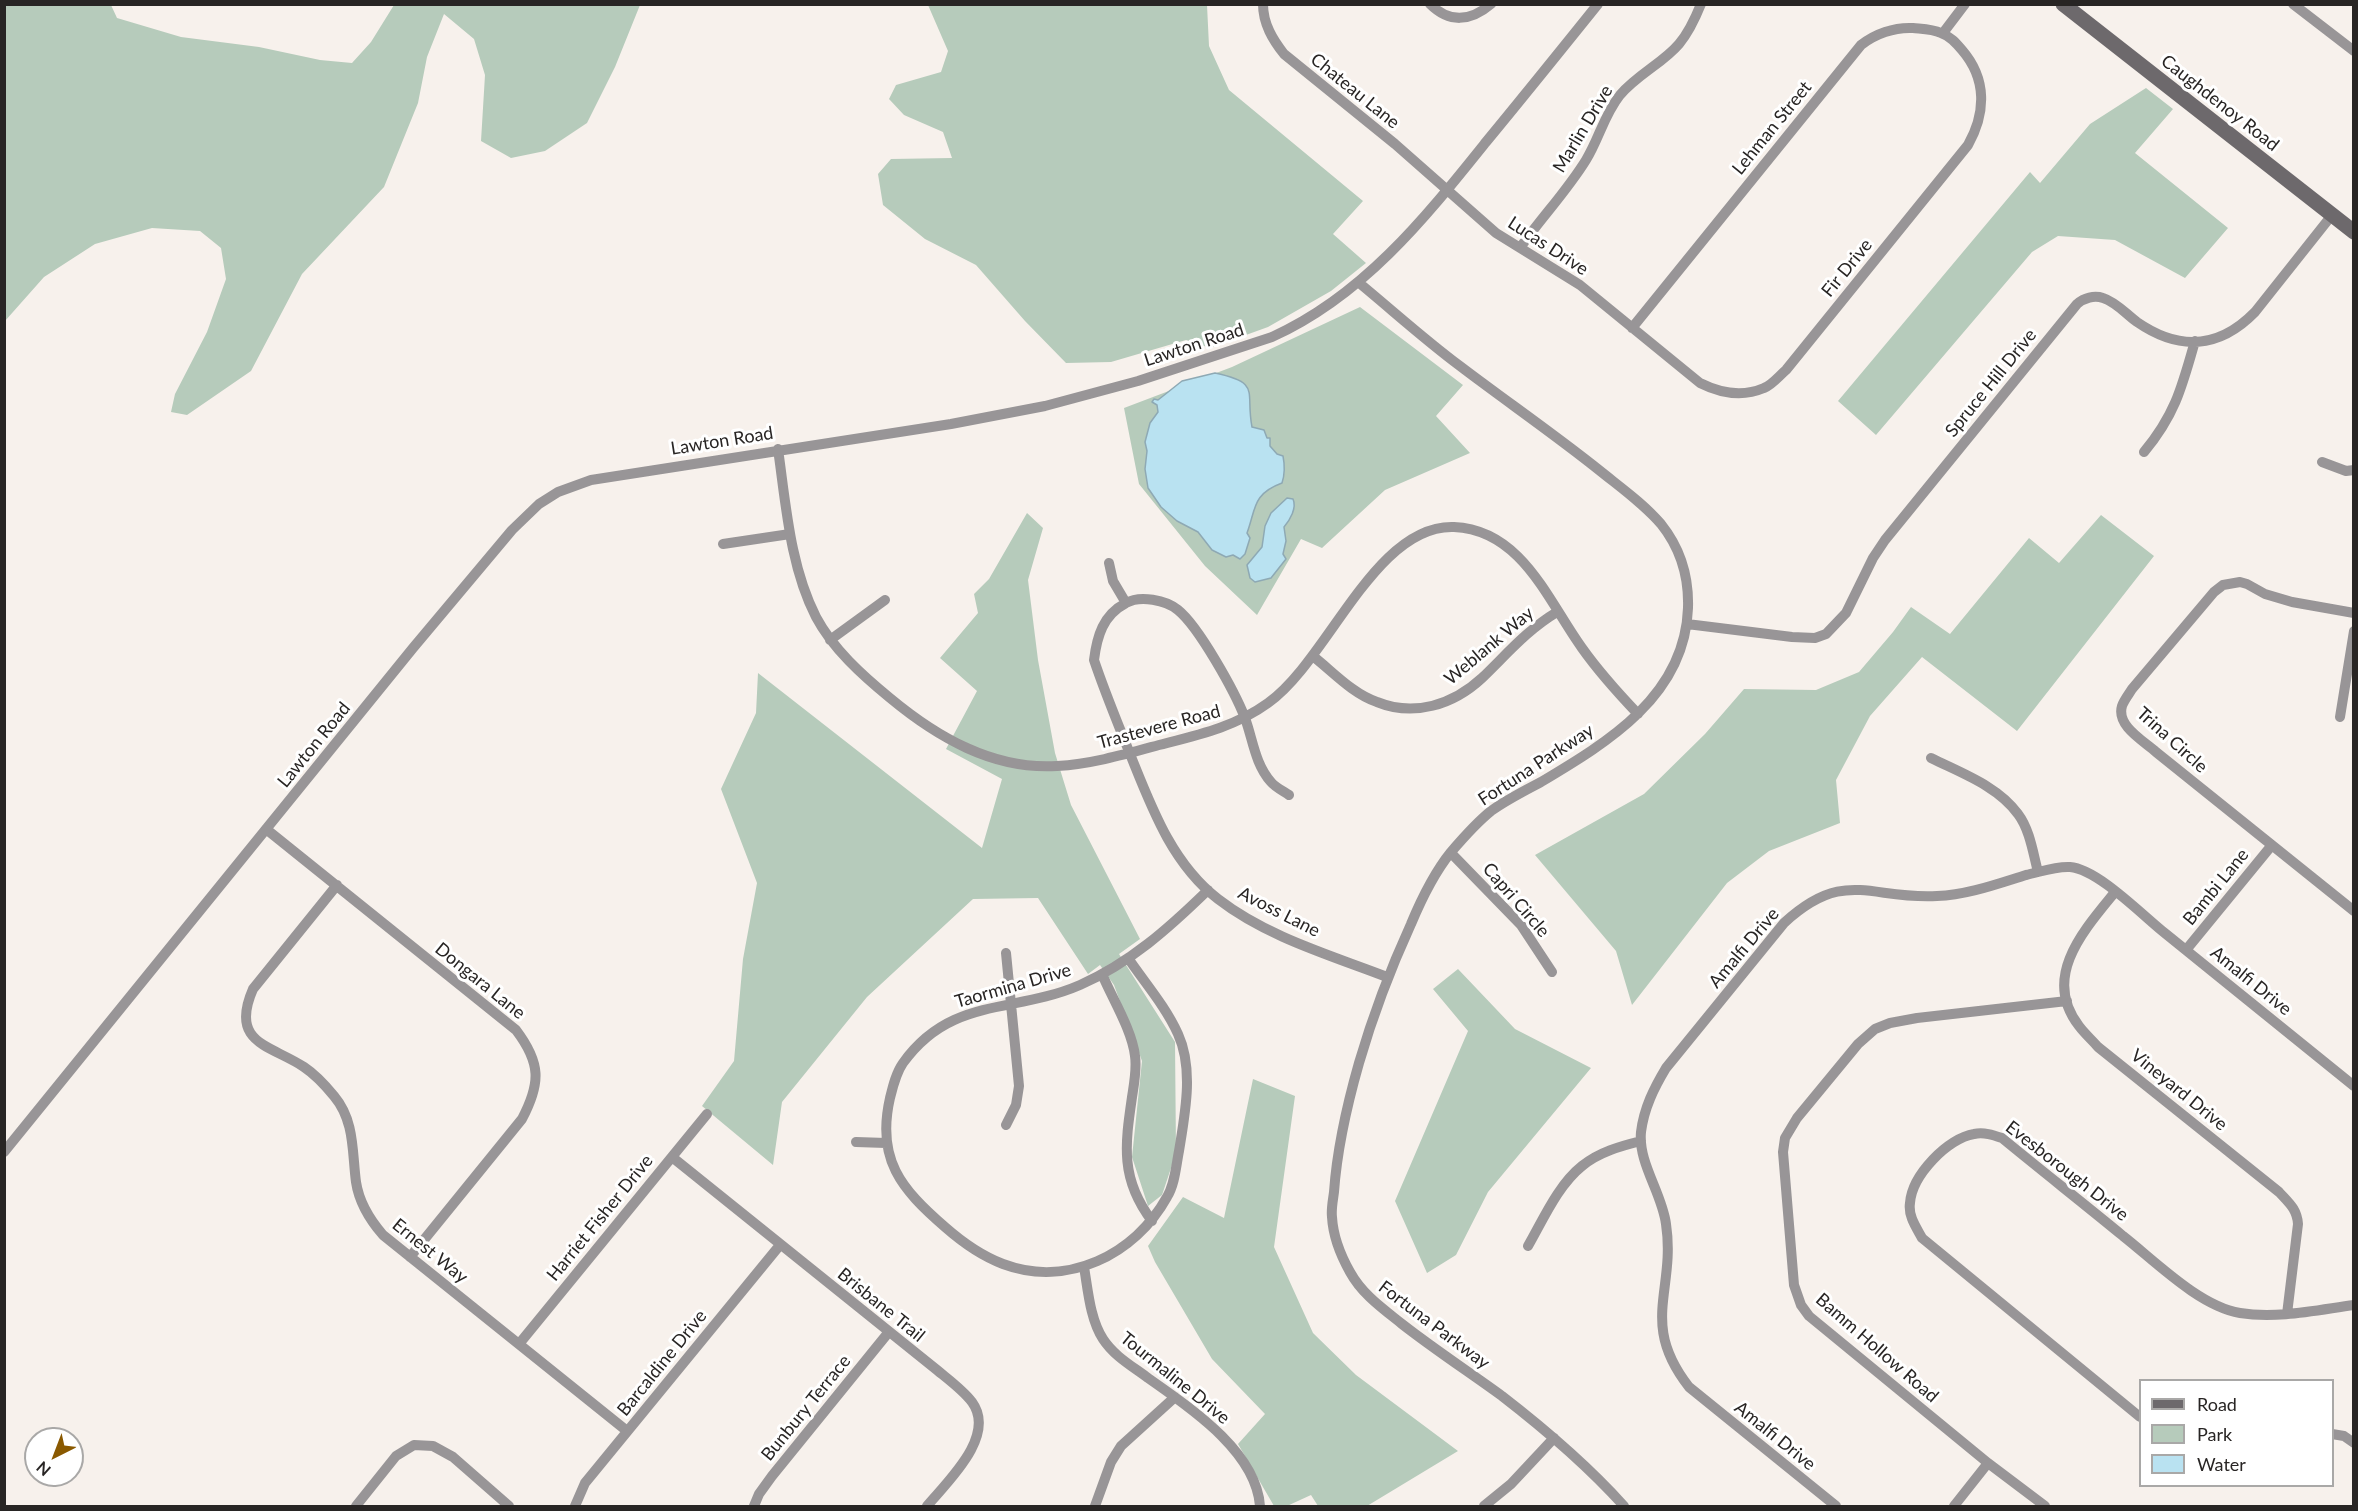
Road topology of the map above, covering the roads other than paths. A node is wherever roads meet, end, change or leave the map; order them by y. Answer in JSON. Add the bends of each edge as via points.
{"nodes":[{"id":1,"x":1263,"y":4,"type":"edge"},
{"id":2,"x":1430,"y":4,"type":"edge"},
{"id":3,"x":1491,"y":4,"type":"edge"},
{"id":4,"x":1598,"y":4,"type":"edge"},
{"id":5,"x":1701,"y":4,"type":"edge"},
{"id":6,"x":1965,"y":4,"type":"edge"},
{"id":7,"x":2063,"y":4,"type":"edge"},
{"id":8,"x":2294,"y":4,"type":"edge"},
{"id":9,"x":1942,"y":33,"type":"junction"},
{"id":10,"x":2354,"y":51,"type":"edge"},
{"id":11,"x":1447,"y":191,"type":"junction"},
{"id":12,"x":2332,"y":215,"type":"junction"},
{"id":13,"x":2354,"y":232,"type":"edge"},
{"id":14,"x":1520,"y":248,"type":"junction"},
{"id":15,"x":1358,"y":282,"type":"junction"},
{"id":16,"x":1632,"y":328,"type":"junction"},
{"id":17,"x":2195,"y":341,"type":"junction"},
{"id":18,"x":778,"y":450,"type":"junction"},
{"id":19,"x":2144,"y":452,"type":"dead end"},
{"id":20,"x":2322,"y":462,"type":"dead end"},
{"id":21,"x":2354,"y":470,"type":"edge"},
{"id":22,"x":790,"y":534,"type":"junction"},
{"id":23,"x":723,"y":544,"type":"dead end"},
{"id":24,"x":1109,"y":563,"type":"dead end"},
{"id":25,"x":885,"y":600,"type":"dead end"},
{"id":26,"x":1126,"y":603,"type":"junction"},
{"id":27,"x":1557,"y":612,"type":"junction"},
{"id":28,"x":2354,"y":613,"type":"edge"},
{"id":29,"x":1687,"y":624,"type":"junction"},
{"id":30,"x":2354,"y":631,"type":"edge"},
{"id":31,"x":830,"y":640,"type":"junction"},
{"id":32,"x":1314,"y":657,"type":"junction"},
{"id":33,"x":1638,"y":714,"type":"junction"},
{"id":34,"x":2340,"y":717,"type":"dead end"},
{"id":35,"x":1245,"y":718,"type":"junction"},
{"id":36,"x":1130,"y":753,"type":"junction"},
{"id":37,"x":1931,"y":758,"type":"dead end"},
{"id":38,"x":1289,"y":795,"type":"dead end"},
{"id":39,"x":266,"y":829,"type":"junction"},
{"id":40,"x":2272,"y":846,"type":"junction"},
{"id":41,"x":1451,"y":853,"type":"junction"},
{"id":42,"x":2038,"y":872,"type":"junction"},
{"id":43,"x":337,"y":885,"type":"junction"},
{"id":44,"x":1208,"y":890,"type":"junction"},
{"id":45,"x":2115,"y":892,"type":"junction"},
{"id":46,"x":2354,"y":911,"type":"edge"},
{"id":47,"x":2186,"y":950,"type":"junction"},
{"id":48,"x":1006,"y":953,"type":"dead end"},
{"id":49,"x":1128,"y":958,"type":"junction"},
{"id":50,"x":1552,"y":972,"type":"dead end"},
{"id":51,"x":1102,"y":974,"type":"junction"},
{"id":52,"x":1387,"y":977,"type":"junction"},
{"id":53,"x":2067,"y":1001,"type":"junction"},
{"id":54,"x":1010,"y":1004,"type":"junction"},
{"id":55,"x":2354,"y":1086,"type":"edge"},
{"id":56,"x":707,"y":1114,"type":"dead end"},
{"id":57,"x":1005,"y":1125,"type":"dead end"},
{"id":58,"x":1641,"y":1141,"type":"junction"},
{"id":59,"x":856,"y":1142,"type":"dead end"},
{"id":60,"x":886,"y":1143,"type":"junction"},
{"id":61,"x":4,"y":1152,"type":"edge"},
{"id":62,"x":672,"y":1157,"type":"junction"},
{"id":63,"x":1152,"y":1221,"type":"junction"},
{"id":64,"x":780,"y":1245,"type":"junction"},
{"id":65,"x":1528,"y":1246,"type":"dead end"},
{"id":66,"x":410,"y":1257,"type":"junction"},
{"id":67,"x":1084,"y":1267,"type":"junction"},
{"id":68,"x":2354,"y":1305,"type":"edge"},
{"id":69,"x":2287,"y":1314,"type":"junction"},
{"id":70,"x":888,"y":1333,"type":"junction"},
{"id":71,"x":519,"y":1344,"type":"junction"},
{"id":72,"x":1175,"y":1398,"type":"junction"},
{"id":73,"x":2139,"y":1416,"type":"edge"},
{"id":74,"x":627,"y":1431,"type":"junction"},
{"id":75,"x":2334,"y":1434,"type":"edge"},
{"id":76,"x":1554,"y":1438,"type":"junction"},
{"id":77,"x":2354,"y":1443,"type":"edge"},
{"id":78,"x":1988,"y":1463,"type":"junction"},
{"id":79,"x":356,"y":1506,"type":"edge"},
{"id":80,"x":509,"y":1506,"type":"edge"},
{"id":81,"x":575,"y":1506,"type":"edge"},
{"id":82,"x":754,"y":1506,"type":"edge"},
{"id":83,"x":927,"y":1506,"type":"edge"},
{"id":84,"x":1095,"y":1506,"type":"edge"},
{"id":85,"x":1260,"y":1506,"type":"edge"},
{"id":86,"x":1484,"y":1506,"type":"edge"},
{"id":87,"x":1624,"y":1506,"type":"edge"},
{"id":88,"x":1836,"y":1506,"type":"edge"},
{"id":89,"x":1954,"y":1506,"type":"edge"},
{"id":90,"x":2045,"y":1506,"type":"edge"}],
"edges":[{"from":1,"to":11,"type":"street","name":"Chateau Lane","via":[[1272,39],[1284,54]]},
{"from":2,"to":3,"type":"street","via":[[1440,14],[1454,18],[1471,16]]},
{"from":4,"to":11,"type":"street","name":"Lawton Road"},
{"from":5,"to":14,"type":"street","name":"Marlin Drive","via":[[1678,46],[1618,97],[1588,157]]},
{"from":6,"to":9,"type":"street"},
{"from":7,"to":12,"type":"street","name":"Caughdenoy Road"},
{"from":8,"to":10,"type":"street"},
{"from":9,"to":16,"type":"street","name":"Lehman Street","via":[[1905,28],[1884,32],[1861,45]]},
{"from":9,"to":16,"type":"street","name":"Fir Drive","via":[[1964,53],[1978,75],[1983,98],[1977,129],[1786,370],[1764,389],[1722,392],[1700,383]]},
{"from":11,"to":14,"type":"street","name":"Lucas Drive"},
{"from":11,"to":15,"type":"street","name":"Lawton Road"},
{"from":12,"to":13,"type":"street","name":"Caughdenoy Road"},
{"from":12,"to":17,"type":"street","name":"Spruce Hill Drive","via":[[2242,325],[2226,334]]},
{"from":14,"to":16,"type":"street","name":"Lucas Drive","via":[[1580,285]]},
{"from":15,"to":18,"type":"street","name":"Lawton Road","via":[[1301,324],[1272,337],[1089,396],[951,424]]},
{"from":15,"to":29,"type":"street","name":"Fortuna Parkway","via":[[1457,364],[1634,498],[1661,524],[1684,567]]},
{"from":17,"to":19,"type":"street","via":[[2178,400]]},
{"from":17,"to":29,"type":"street","name":"Spruce Hill Drive","via":[[2179,342],[2151,331],[2101,297],[2081,301],[1885,540],[1846,614],[1833,629],[1815,638]]},
{"from":18,"to":22,"type":"street","name":"Trastevere Road"},
{"from":18,"to":39,"type":"street","name":"Lawton Road","via":[[591,480],[539,504],[512,530]]},
{"from":20,"to":21,"type":"street"},
{"from":22,"to":23,"type":"street"},
{"from":22,"to":31,"type":"street","name":"Trastevere Road","via":[[806,594]]},
{"from":24,"to":26,"type":"street","via":[[1113,581]]},
{"from":25,"to":31,"type":"street"},
{"from":26,"to":35,"type":"street","via":[[1142,599],[1162,602],[1189,620]]},
{"from":26,"to":36,"type":"street","name":"Avoss Lane","via":[[1104,623],[1096,638],[1094,660]]},
{"from":27,"to":32,"type":"street","name":"Weblank Way","via":[[1535,626],[1459,696],[1423,708],[1376,702]]},
{"from":27,"to":32,"type":"street","name":"Trastevere Road","via":[[1527,565],[1495,537],[1475,530],[1438,529],[1402,544],[1382,564]]},
{"from":27,"to":33,"type":"street","name":"Trastevere Road","via":[[1609,684]]},
{"from":28,"to":40,"type":"street","name":"Trina Circle","via":[[2292,602],[2247,584],[2223,585],[2122,705],[2125,725]]},
{"from":29,"to":33,"type":"street","name":"Fortuna Parkway","via":[[1671,674]]},
{"from":30,"to":34,"type":"street"},
{"from":31,"to":36,"type":"street","name":"Trastevere Road","via":[[875,686],[922,724],[954,743],[1030,765],[1055,766]]},
{"from":32,"to":35,"type":"street","name":"Trastevere Road","via":[[1290,685]]},
{"from":33,"to":41,"type":"street","name":"Fortuna Parkway","via":[[1587,754],[1492,811]]},
{"from":35,"to":36,"type":"street","name":"Trastevere Road","via":[[1216,730]]},
{"from":35,"to":38,"type":"street","via":[[1254,752],[1270,781]]},
{"from":36,"to":44,"type":"street","name":"Avoss Lane","via":[[1164,834]]},
{"from":37,"to":42,"type":"street","via":[[2002,797],[2019,815]]},
{"from":39,"to":43,"type":"street","name":"Dongara Lane"},
{"from":39,"to":61,"type":"street","name":"Lawton Road"},
{"from":40,"to":46,"type":"street","name":"Trina Circle"},
{"from":40,"to":47,"type":"street","name":"Bambi Lane"},
{"from":41,"to":50,"type":"street","name":"Capri Circle","via":[[1521,925]]},
{"from":41,"to":52,"type":"street","name":"Fortuna Parkway","via":[[1420,904]]},
{"from":42,"to":45,"type":"street","name":"Amalfi Drive","via":[[2071,867],[2087,872]]},
{"from":42,"to":58,"type":"street","name":"Amalfi Drive","via":[[1963,893],[1936,896],[1864,889],[1838,891],[1800,908],[1666,1068],[1653,1088]]},
{"from":43,"to":66,"type":"street","name":"Ernest Way","via":[[252,989],[245,1016],[259,1043],[302,1066],[322,1081],[338,1101],[353,1142],[356,1184],[362,1202],[382,1235]]},
{"from":43,"to":66,"type":"street","name":"Dongara Lane","via":[[516,1030],[533,1056],[536,1086],[522,1119]]},
{"from":44,"to":49,"type":"street","name":"Taormina Drive","via":[[1170,927]]},
{"from":44,"to":52,"type":"street","name":"Avoss Lane","via":[[1248,919]]},
{"from":45,"to":47,"type":"street","name":"Amalfi Drive"},
{"from":45,"to":53,"type":"street","name":"Vineyard Drive","via":[[2073,948],[2066,968]]},
{"from":47,"to":55,"type":"street","name":"Amalfi Drive"},
{"from":48,"to":54,"type":"street"},
{"from":49,"to":51,"type":"street","name":"Taormina Drive"},
{"from":49,"to":63,"type":"street","name":"Taormina Drive","via":[[1179,1035],[1186,1073],[1174,1181]]},
{"from":51,"to":54,"type":"street","name":"Taormina Drive","via":[[1066,990]]},
{"from":51,"to":63,"type":"street","via":[[1136,1054],[1126,1139],[1127,1168],[1142,1208]]},
{"from":52,"to":76,"type":"street","name":"Fortuna Parkway","via":[[1344,1123],[1332,1217],[1338,1244],[1350,1272],[1377,1305]]},
{"from":53,"to":69,"type":"street","name":"Vineyard Drive","via":[[2079,1026],[2098,1047],[2294,1207],[2298,1224]]},
{"from":53,"to":78,"type":"street","name":"Bamm Hollow Road","via":[[1917,1018],[1875,1029],[1797,1118],[1782,1152],[1794,1285],[1801,1305],[1845,1347]]},
{"from":54,"to":57,"type":"street","via":[[1019,1086],[1016,1105]]},
{"from":54,"to":60,"type":"street","name":"Taormina Drive","via":[[954,1019],[917,1044],[893,1085],[886,1113]]},
{"from":56,"to":62,"type":"street","name":"Harriet Fisher Drive"},
{"from":58,"to":65,"type":"street","via":[[1613,1149],[1570,1177]]},
{"from":58,"to":88,"type":"street","name":"Amalfi Drive","via":[[1666,1224],[1668,1253],[1662,1334],[1674,1368],[1695,1392]]},
{"from":59,"to":60,"type":"street"},
{"from":60,"to":67,"type":"street","name":"Taormina Drive","via":[[896,1174],[918,1203],[978,1252],[1004,1265],[1036,1272]]},
{"from":62,"to":64,"type":"street","name":"Brisbane Trail"},
{"from":62,"to":71,"type":"street","name":"Harriet Fisher Drive"},
{"from":63,"to":67,"type":"street","name":"Taormina Drive","via":[[1123,1248]]},
{"from":64,"to":70,"type":"street","name":"Brisbane Trail"},
{"from":64,"to":74,"type":"street","name":"Barcaldine Drive"},
{"from":66,"to":71,"type":"street","name":"Ernest Way"},
{"from":67,"to":72,"type":"street","name":"Tourmaline Drive","via":[[1092,1309],[1103,1338],[1114,1353]]},
{"from":68,"to":69,"type":"street","name":"Evesborough Drive"},
{"from":69,"to":73,"type":"street","name":"Evesborough Drive","via":[[2238,1313],[2198,1294],[2002,1138],[1976,1133],[1943,1149],[1922,1173],[1909,1204],[1911,1218],[1922,1238]]},
{"from":70,"to":82,"type":"street","name":"Bunbury Terrace","via":[[772,1476]]},
{"from":70,"to":83,"type":"street","name":"Brisbane Trail","via":[[958,1388],[973,1404],[979,1418],[979,1431],[969,1455]]},
{"from":71,"to":74,"type":"street","name":"Ernest Way"},
{"from":72,"to":84,"type":"street","via":[[1121,1446]]},
{"from":72,"to":85,"type":"street","name":"Tourmaline Drive","via":[[1234,1449],[1254,1484]]},
{"from":74,"to":81,"type":"street","name":"Barcaldine Drive","via":[[585,1483]]},
{"from":75,"to":77,"type":"street"},
{"from":76,"to":86,"type":"street","via":[[1511,1484]]},
{"from":76,"to":87,"type":"street","name":"Fortuna Parkway"},
{"from":78,"to":89,"type":"street"},
{"from":78,"to":90,"type":"street","name":"Bamm Hollow Road"},
{"from":79,"to":80,"type":"street","via":[[396,1456],[414,1445],[433,1446],[453,1457]]}]}
